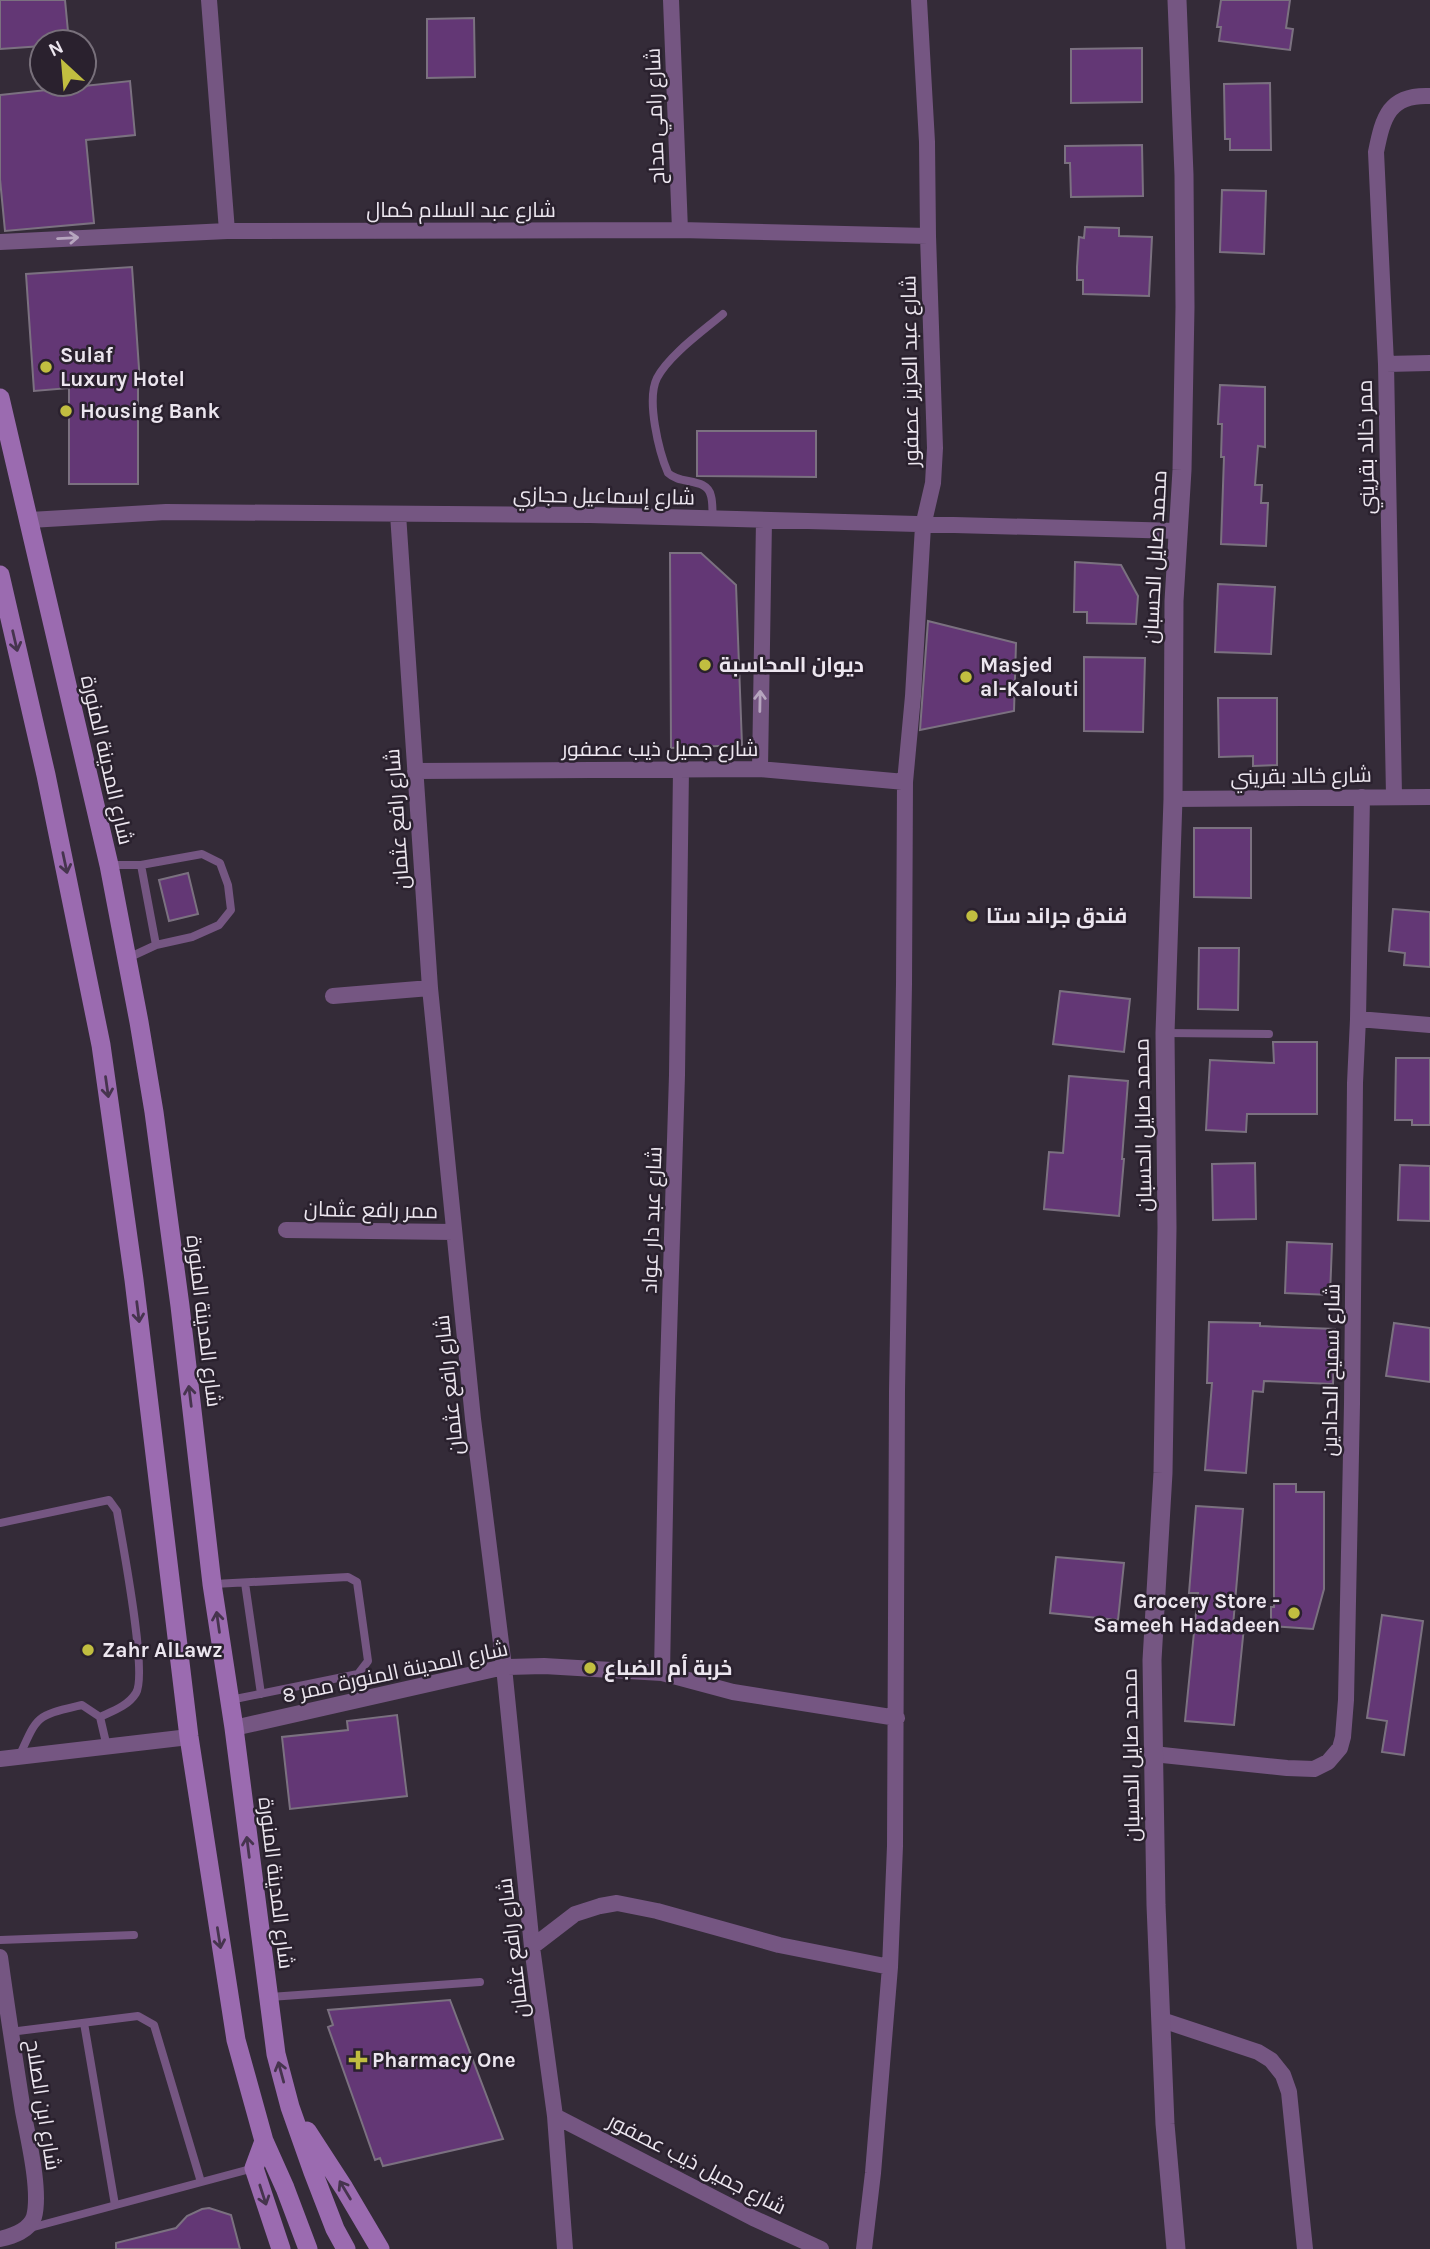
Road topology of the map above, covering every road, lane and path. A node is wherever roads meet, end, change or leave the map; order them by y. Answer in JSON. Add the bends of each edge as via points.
{"nodes":[{"id":1,"x":209,"y":0,"type":"edge"},
{"id":2,"x":671,"y":0,"type":"edge"},
{"id":3,"x":919,"y":0,"type":"edge"},
{"id":4,"x":1177,"y":0,"type":"edge"},
{"id":5,"x":1430,"y":96,"type":"edge"},
{"id":6,"x":680,"y":230,"type":"junction"},
{"id":7,"x":227,"y":231,"type":"junction"},
{"id":8,"x":928,"y":236,"type":"junction"},
{"id":9,"x":0,"y":242,"type":"edge"},
{"id":10,"x":723,"y":314,"type":"dead end"},
{"id":11,"x":1430,"y":363,"type":"edge"},
{"id":12,"x":1386,"y":364,"type":"junction"},
{"id":13,"x":0,"y":398,"type":"edge"},
{"id":14,"x":398,"y":514,"type":"junction"},
{"id":15,"x":713,"y":519,"type":"junction"},
{"id":16,"x":30,"y":520,"type":"junction"},
{"id":17,"x":764,"y":520,"type":"junction"},
{"id":18,"x":923,"y":526,"type":"junction"},
{"id":19,"x":1178,"y":531,"type":"junction"},
{"id":20,"x":0,"y":575,"type":"edge"},
{"id":21,"x":681,"y":769,"type":"junction"},
{"id":22,"x":760,"y":769,"type":"junction"},
{"id":23,"x":415,"y":771,"type":"junction"},
{"id":24,"x":905,"y":782,"type":"junction"},
{"id":25,"x":1394,"y":796,"type":"junction"},
{"id":26,"x":1362,"y":797,"type":"junction"},
{"id":27,"x":1430,"y":797,"type":"edge"},
{"id":28,"x":1173,"y":799,"type":"junction"},
{"id":29,"x":109,"y":864,"type":"junction"},
{"id":30,"x":141,"y":865,"type":"junction"},
{"id":31,"x":156,"y":945,"type":"junction"},
{"id":32,"x":128,"y":958,"type":"junction"},
{"id":33,"x":430,"y":988,"type":"junction"},
{"id":34,"x":333,"y":996,"type":"dead end"},
{"id":35,"x":1358,"y":1019,"type":"junction"},
{"id":36,"x":1430,"y":1025,"type":"edge"},
{"id":37,"x":1165,"y":1033,"type":"junction"},
{"id":38,"x":1269,"y":1034,"type":"dead end"},
{"id":39,"x":286,"y":1230,"type":"dead end"},
{"id":40,"x":454,"y":1232,"type":"junction"},
{"id":41,"x":0,"y":1523,"type":"edge"},
{"id":42,"x":245,"y":1583,"type":"junction"},
{"id":43,"x":212,"y":1584,"type":"junction"},
{"id":44,"x":503,"y":1667,"type":"junction"},
{"id":45,"x":662,"y":1673,"type":"junction"},
{"id":46,"x":261,"y":1694,"type":"junction"},
{"id":47,"x":230,"y":1700,"type":"junction"},
{"id":48,"x":100,"y":1717,"type":"junction"},
{"id":49,"x":897,"y":1718,"type":"junction"},
{"id":50,"x":234,"y":1728,"type":"junction"},
{"id":51,"x":189,"y":1737,"type":"junction"},
{"id":52,"x":107,"y":1747,"type":"junction"},
{"id":53,"x":1153,"y":1754,"type":"junction"},
{"id":54,"x":19,"y":1757,"type":"junction"},
{"id":55,"x":0,"y":1759,"type":"edge"},
{"id":56,"x":134,"y":1935,"type":"dead end"},
{"id":57,"x":0,"y":1940,"type":"edge"},
{"id":58,"x":532,"y":1947,"type":"junction"},
{"id":59,"x":0,"y":1957,"type":"edge"},
{"id":60,"x":890,"y":1967,"type":"junction"},
{"id":61,"x":480,"y":1982,"type":"dead end"},
{"id":62,"x":267,"y":1998,"type":"junction"},
{"id":63,"x":4,"y":2010,"type":"edge"},
{"id":64,"x":1162,"y":2020,"type":"junction"},
{"id":65,"x":84,"y":2023,"type":"junction"},
{"id":66,"x":10,"y":2032,"type":"junction"},
{"id":67,"x":290,"y":2107,"type":"junction"},
{"id":68,"x":555,"y":2116,"type":"junction"},
{"id":69,"x":264,"y":2141,"type":"junction"},
{"id":70,"x":254,"y":2168,"type":"junction"},
{"id":71,"x":201,"y":2182,"type":"junction"},
{"id":72,"x":115,"y":2205,"type":"junction"},
{"id":73,"x":27,"y":2228,"type":"junction"},
{"id":74,"x":0,"y":2239,"type":"edge"},
{"id":75,"x":307,"y":2247,"type":"edge"},
{"id":76,"x":281,"y":2249,"type":"edge"},
{"id":77,"x":346,"y":2249,"type":"edge"},
{"id":78,"x":380,"y":2249,"type":"edge"},
{"id":79,"x":565,"y":2249,"type":"edge"},
{"id":80,"x":821,"y":2249,"type":"edge"},
{"id":81,"x":864,"y":2249,"type":"edge"},
{"id":82,"x":1176,"y":2249,"type":"edge"},
{"id":83,"x":1305,"y":2249,"type":"edge"}],
"edges":[{"from":1,"to":7,"type":"street"},
{"from":2,"to":6,"type":"street","name":"شارع رامي مداح"},
{"from":3,"to":8,"type":"street","name":"شارع عبد العزيز عصفور"},
{"from":4,"to":19,"type":"street","name":"محمد صايل الحسبان","via":[[1185,307]]},
{"from":5,"to":12,"type":"street","name":"ممر خالد بقريني","via":[[1396,103],[1381,127],[1376,152]]},
{"from":6,"to":7,"type":"street","name":"شارع عبد السلام كمال"},
{"from":6,"to":8,"type":"street","name":"شارع عبد السلام كمال"},
{"from":9,"to":7,"type":"street","name":"شارع عبد السلام كمال","one_way":true},
{"from":8,"to":18,"type":"street","name":"شارع عبد العزيز عصفور","via":[[934,448],[933,483]]},
{"from":10,"to":15,"type":"lane","via":[[670,360],[656,379],[653,393],[668,473],[679,481],[708,488]]},
{"from":11,"to":12,"type":"street"},
{"from":12,"to":25,"type":"street","name":"ممر خالد بقريني"},
{"from":13,"to":16,"type":"main road","name":"شارع المدينة المنورة"},
{"from":14,"to":15,"type":"street","name":"شارع إسماعيل حجازي"},
{"from":14,"to":16,"type":"street","name":"شارع إسماعيل حجازي","via":[[166,512]]},
{"from":14,"to":23,"type":"street","name":"شارع رافع عثمان"},
{"from":15,"to":17,"type":"street","name":"شارع إسماعيل حجازي"},
{"from":16,"to":29,"type":"main road","name":"شارع المدينة المنورة"},
{"from":17,"to":18,"type":"street","name":"شارع إسماعيل حجازي"},
{"from":22,"to":17,"type":"street","one_way":true},
{"from":18,"to":19,"type":"street","name":"شارع إسماعيل حجازي"},
{"from":18,"to":24,"type":"street","name":"شارع عبد العزيز عصفور"},
{"from":19,"to":28,"type":"street","name":"محمد صايل الحسبان"},
{"from":20,"to":51,"type":"main road","one_way":true,"via":[[101,1045]]},
{"from":21,"to":22,"type":"street","name":"شارع جميل ذيب عصفور"},
{"from":21,"to":23,"type":"street","name":"شارع جميل ذيب عصفور"},
{"from":21,"to":45,"type":"street","name":"شارع عبد دار عواد"},
{"from":22,"to":24,"type":"street","name":"شارع جميل ذيب عصفور"},
{"from":23,"to":33,"type":"street","name":"شارع رافع عثمان"},
{"from":24,"to":49,"type":"street","name":"شارع عبد العزيز عصفور"},
{"from":25,"to":26,"type":"street","name":"شارع خالد بقريني"},
{"from":25,"to":27,"type":"street","name":"شارع خالد بقريني"},
{"from":26,"to":28,"type":"street","name":"شارع خالد بقريني"},
{"from":26,"to":35,"type":"street","name":"شارع سميح الحدادين"},
{"from":28,"to":37,"type":"street","name":"محمد صايل الحسبان"},
{"from":29,"to":30,"type":"lane"},
{"from":29,"to":32,"type":"main road","name":"شارع المدينة المنورة"},
{"from":30,"to":31,"type":"lane"},
{"from":30,"to":31,"type":"lane","via":[[202,854],[220,863],[228,885],[231,910],[219,925]]},
{"from":31,"to":32,"type":"lane"},
{"from":43,"to":32,"type":"main road","name":"شارع المدينة المنورة","one_way":true,"via":[[156,1125]]},
{"from":33,"to":34,"type":"street"},
{"from":33,"to":40,"type":"street","name":"شارع رافع عثمان"},
{"from":35,"to":36,"type":"street"},
{"from":35,"to":53,"type":"street","name":"شارع سميح الحدادين","via":[[1346,1700],[1340,1748],[1314,1769]]},
{"from":37,"to":38,"type":"lane"},
{"from":37,"to":53,"type":"street","name":"محمد صايل الحسبان","via":[[1167,1241],[1163,1473],[1152,1660]]},
{"from":39,"to":40,"type":"street","name":"ممر رافع عثمان"},
{"from":40,"to":44,"type":"street","name":"شارع رافع عثمان"},
{"from":41,"to":48,"type":"lane","via":[[109,1500],[117,1511],[139,1651],[138,1691],[126,1704]]},
{"from":42,"to":43,"type":"lane"},
{"from":42,"to":46,"type":"lane"},
{"from":42,"to":46,"type":"lane","via":[[348,1577],[358,1582],[368,1661],[358,1674]]},
{"from":47,"to":43,"type":"main road","name":"شارع المدينة المنورة","one_way":true},
{"from":44,"to":45,"type":"street","name":"شارع المدينة المنورة ممر 8"},
{"from":44,"to":50,"type":"street","name":"شارع المدينة المنورة ممر 8"},
{"from":44,"to":58,"type":"street","name":"شارع رافع عثمان"},
{"from":45,"to":49,"type":"street","name":"شارع المدينة المنورة ممر 8","via":[[733,1692]]},
{"from":46,"to":47,"type":"lane"},
{"from":47,"to":50,"type":"main road","name":"شارع المدينة المنورة"},
{"from":48,"to":52,"type":"lane"},
{"from":48,"to":54,"type":"lane","via":[[82,1705],[44,1714],[32,1727]]},
{"from":49,"to":60,"type":"street","name":"شارع عبد العزيز عصفور"},
{"from":62,"to":50,"type":"main road","name":"شارع المدينة المنورة","one_way":true},
{"from":51,"to":52,"type":"street"},
{"from":51,"to":69,"type":"main road","one_way":true,"via":[[236,2040]]},
{"from":52,"to":54,"type":"street"},
{"from":53,"to":64,"type":"street","name":"محمد صايل الحسبان"},
{"from":54,"to":55,"type":"street"},
{"from":56,"to":57,"type":"lane"},
{"from":58,"to":60,"type":"street","via":[[575,1914],[617,1903],[779,1945]]},
{"from":58,"to":68,"type":"street","name":"شارع رافع عثمان"},
{"from":59,"to":63,"type":"street","name":"شارع ابن الصلاح"},
{"from":60,"to":81,"type":"street","name":"شارع عبد العزيز عصفور"},
{"from":61,"to":62,"type":"lane"},
{"from":67,"to":62,"type":"main road","name":"شارع المدينة المنورة","one_way":true},
{"from":63,"to":66,"type":"street","name":"شارع ابن الصلاح"},
{"from":64,"to":82,"type":"street","name":"محمد صايل الحسبان"},
{"from":64,"to":83,"type":"street","via":[[1258,2052],[1283,2075],[1294,2122]]},
{"from":65,"to":66,"type":"lane"},
{"from":65,"to":71,"type":"lane","via":[[138,2016],[154,2025]]},
{"from":65,"to":72,"type":"lane"},
{"from":66,"to":73,"type":"street","name":"شارع ابن الصلاح","via":[[33,2168],[36,2204]]},
{"from":67,"to":77,"type":"main road","name":"شارع المدينة المنورة"},
{"from":78,"to":67,"type":"main road","one_way":true},
{"from":68,"to":79,"type":"street","name":"شارع رافع عثمان"},
{"from":68,"to":80,"type":"street","name":"شارع جميل ذيب عصفور"},
{"from":69,"to":70,"type":"main road"},
{"from":69,"to":75,"type":"main road"},
{"from":70,"to":71,"type":"lane"},
{"from":70,"to":76,"type":"main road","one_way":true},
{"from":71,"to":72,"type":"lane"},
{"from":72,"to":73,"type":"lane"},
{"from":73,"to":74,"type":"street"}]}
